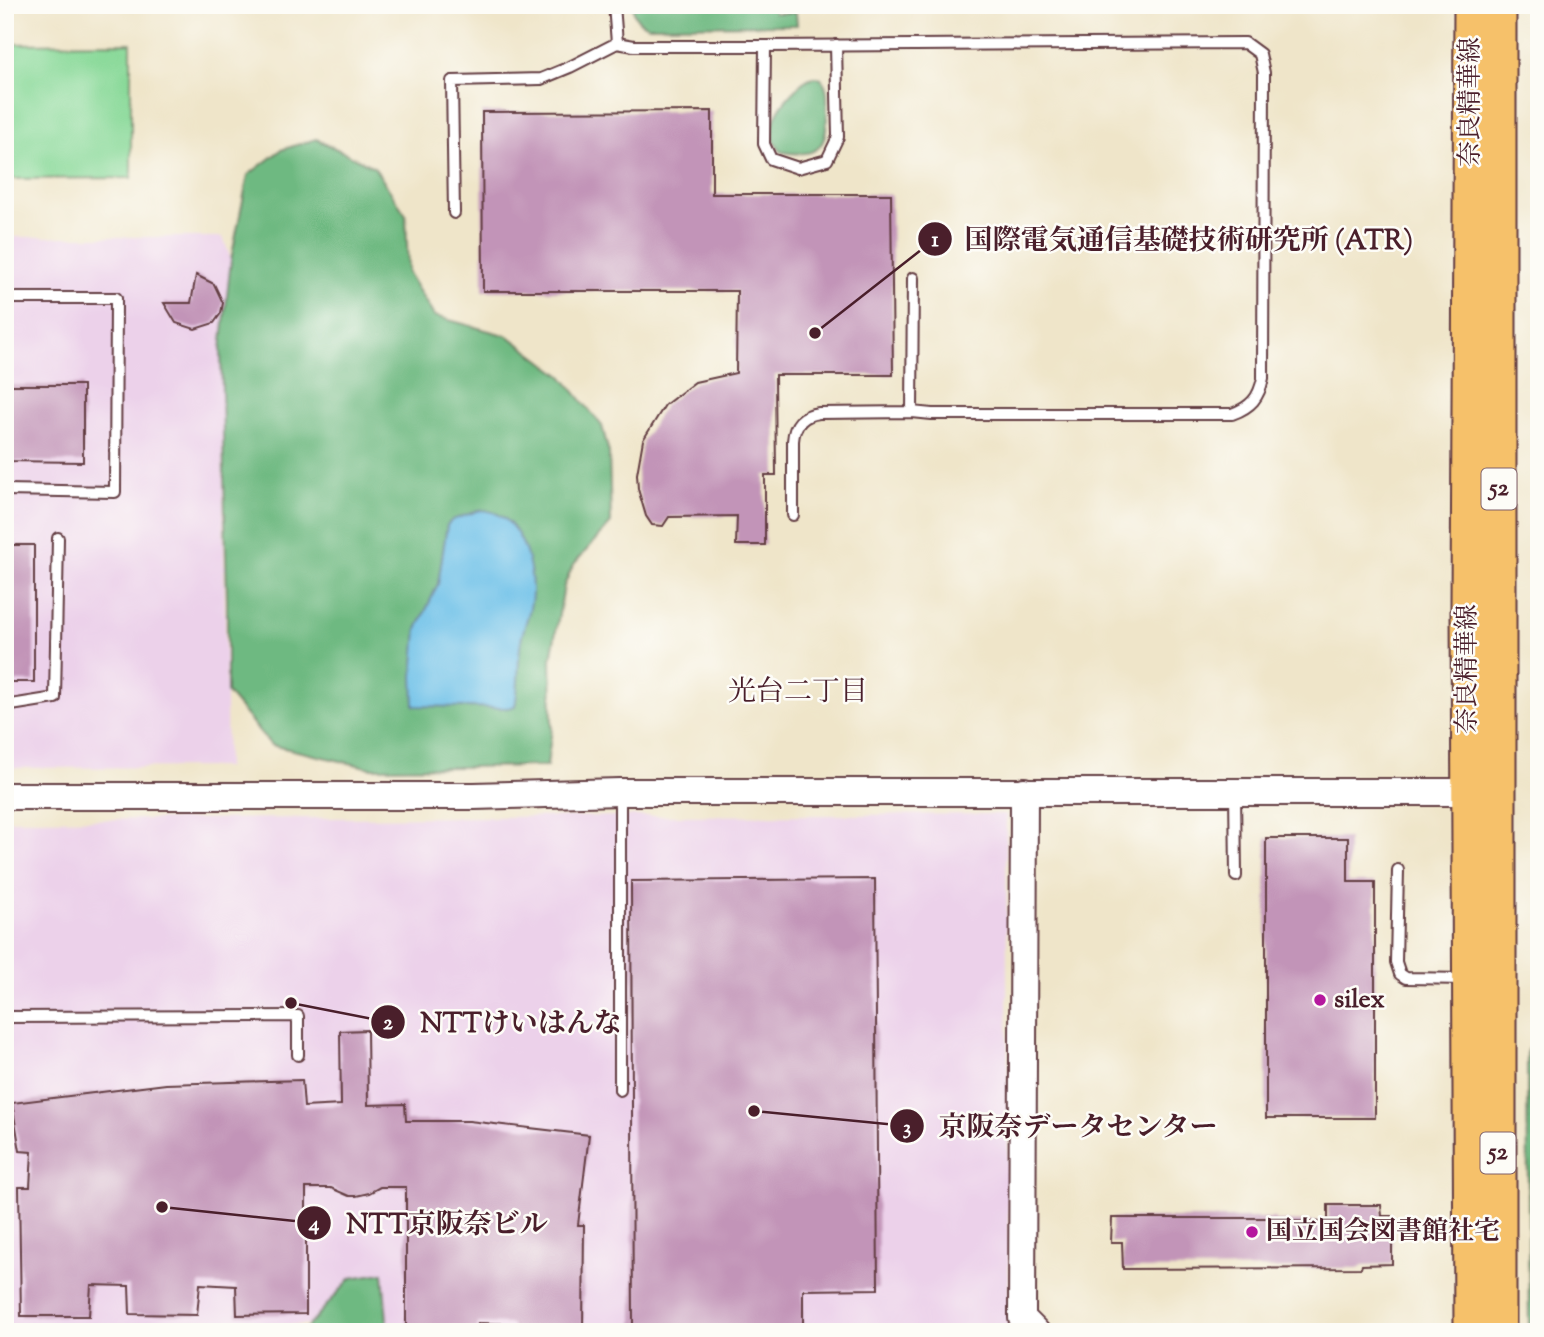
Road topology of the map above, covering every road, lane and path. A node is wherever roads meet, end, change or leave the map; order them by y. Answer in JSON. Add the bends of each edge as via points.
{"nodes":[{"id":1,"x":614,"y":5,"type":"edge"},
{"id":2,"x":1471,"y":5,"type":"edge"},
{"id":3,"x":1499,"y":5,"type":"edge"},
{"id":4,"x":617,"y":43,"type":"junction"},
{"id":5,"x":836,"y":45,"type":"junction"},
{"id":6,"x":765,"y":46,"type":"junction"},
{"id":7,"x":454,"y":213,"type":"dead end"},
{"id":8,"x":913,"y":278,"type":"dead end"},
{"id":9,"x":5,"y":298,"type":"edge"},
{"id":10,"x":912,"y":412,"type":"junction"},
{"id":11,"x":5,"y":490,"type":"edge"},
{"id":12,"x":793,"y":515,"type":"dead end"},
{"id":13,"x":58,"y":538,"type":"dead end"},
{"id":14,"x":5,"y":706,"type":"edge"},
{"id":15,"x":1024,"y":791,"type":"junction"},
{"id":16,"x":1235,"y":791,"type":"junction"},
{"id":17,"x":620,"y":792,"type":"junction"},
{"id":18,"x":1483,"y":792,"type":"junction"},
{"id":19,"x":5,"y":796,"type":"edge"},
{"id":20,"x":1398,"y":870,"type":"dead end"},
{"id":21,"x":1236,"y":876,"type":"dead end"},
{"id":22,"x":1470,"y":979,"type":"junction"},
{"id":23,"x":5,"y":1017,"type":"edge"},
{"id":24,"x":298,"y":1055,"type":"dead end"},
{"id":25,"x":620,"y":1090,"type":"dead end"},
{"id":26,"x":1036,"y":1332,"type":"edge"},
{"id":27,"x":1471,"y":1332,"type":"edge"},
{"id":28,"x":1499,"y":1332,"type":"edge"}],
"edges":[{"from":1,"to":4,"type":"lane"},
{"from":2,"to":18,"type":"main road","name":"奈良精華線","number":"52"},
{"from":3,"to":18,"type":"main road","name":"奈良精華線","number":"52"},
{"from":4,"to":6,"type":"lane"},
{"from":4,"to":7,"type":"lane","via":[[541,79],[452,81]]},
{"from":5,"to":6,"type":"lane"},
{"from":5,"to":6,"type":"lane","via":[[838,137],[827,160],[799,167],[771,159],[764,144]]},
{"from":5,"to":10,"type":"lane","via":[[1245,43],[1260,54],[1264,73],[1263,378],[1253,403],[1233,414]]},
{"from":8,"to":10,"type":"lane"},
{"from":9,"to":11,"type":"lane","via":[[116,298],[116,492]]},
{"from":10,"to":12,"type":"lane","via":[[808,414],[794,430]]},
{"from":13,"to":14,"type":"lane","via":[[55,698]]},
{"from":15,"to":16,"type":"street"},
{"from":15,"to":17,"type":"street"},
{"from":15,"to":26,"type":"street","via":[[1022,1318]]},
{"from":16,"to":18,"type":"street"},
{"from":16,"to":21,"type":"lane"},
{"from":17,"to":19,"type":"street"},
{"from":17,"to":25,"type":"lane"},
{"from":18,"to":22,"type":"main road","name":"奈良精華線","number":"52"},
{"from":18,"to":28,"type":"main road","name":"奈良精華線","number":"52"},
{"from":20,"to":22,"type":"lane","via":[[1396,962],[1400,974],[1406,978]]},
{"from":22,"to":27,"type":"main road","name":"奈良精華線","number":"52"},
{"from":23,"to":24,"type":"lane","via":[[298,1016]]}]}
